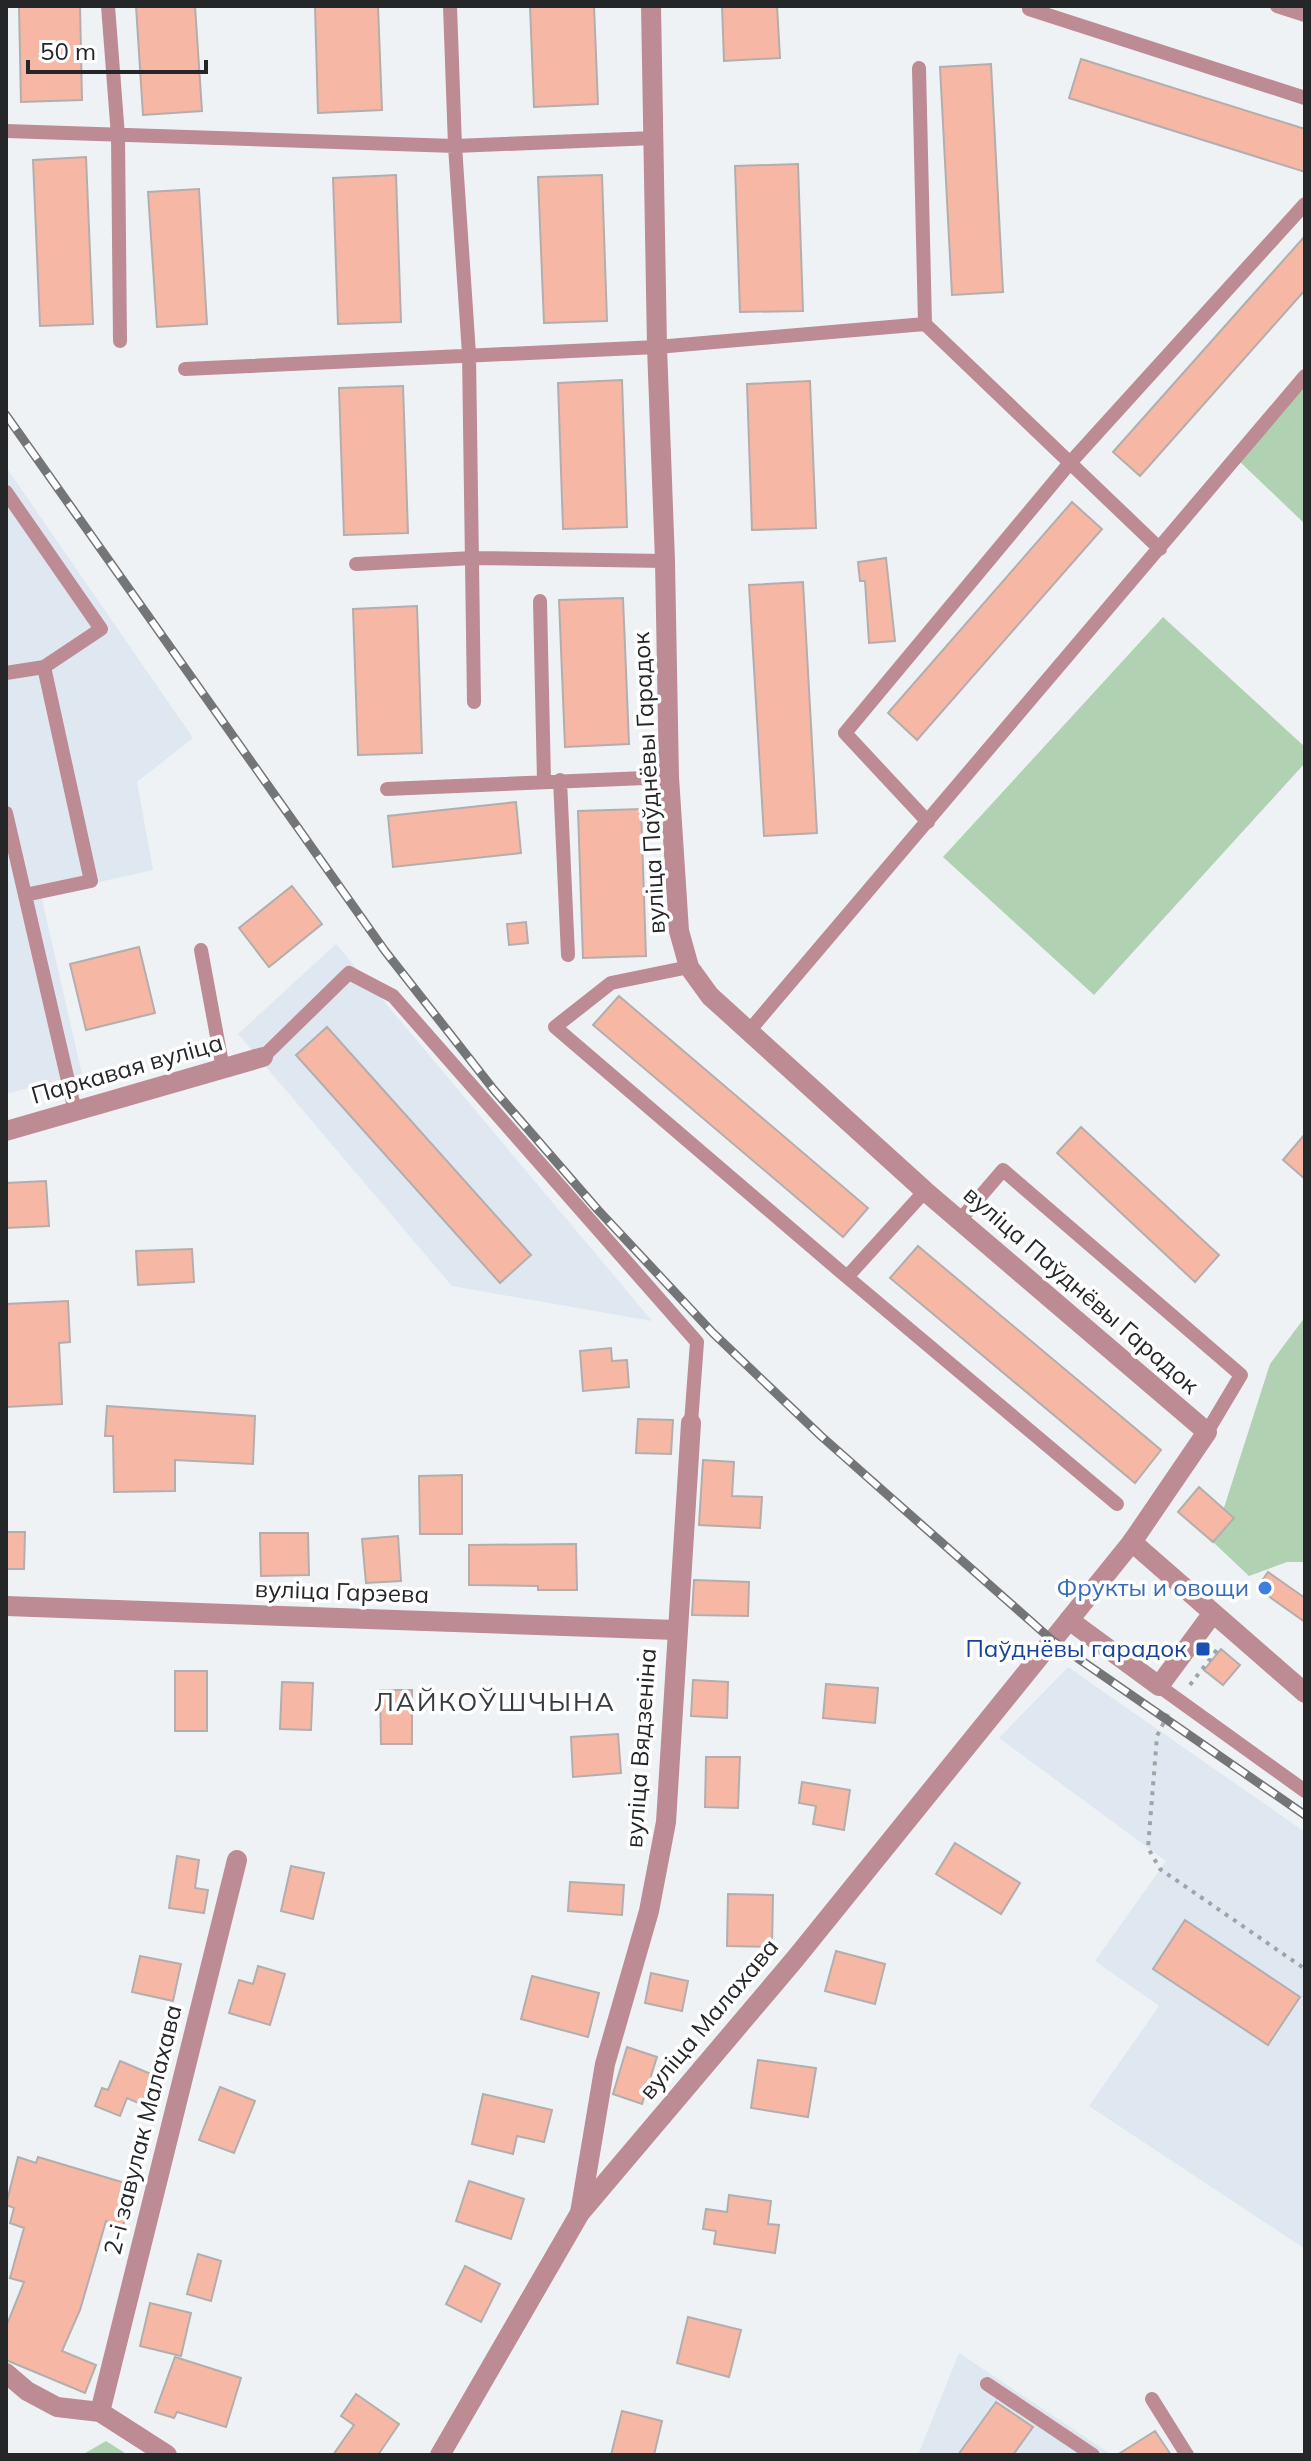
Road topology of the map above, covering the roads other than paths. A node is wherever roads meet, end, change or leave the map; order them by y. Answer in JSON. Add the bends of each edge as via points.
{"nodes":[{"id":1,"x":108,"y":6,"type":"edge"},
{"id":2,"x":450,"y":6,"type":"edge"},
{"id":3,"x":651,"y":6,"type":"edge"},
{"id":4,"x":1277,"y":6,"type":"edge"},
{"id":5,"x":1029,"y":9,"type":"dead end"},
{"id":6,"x":1305,"y":15,"type":"edge"},
{"id":7,"x":919,"y":68,"type":"dead end"},
{"id":8,"x":1305,"y":98,"type":"edge"},
{"id":9,"x":6,"y":131,"type":"edge"},
{"id":10,"x":118,"y":136,"type":"junction"},
{"id":11,"x":654,"y":138,"type":"junction"},
{"id":12,"x":455,"y":146,"type":"junction"},
{"id":13,"x":1305,"y":204,"type":"edge"},
{"id":14,"x":925,"y":324,"type":"junction"},
{"id":15,"x":120,"y":341,"type":"dead end"},
{"id":16,"x":657,"y":347,"type":"junction"},
{"id":17,"x":469,"y":354,"type":"junction"},
{"id":18,"x":185,"y":369,"type":"dead end"},
{"id":19,"x":1305,"y":376,"type":"edge"},
{"id":20,"x":1069,"y":464,"type":"junction"},
{"id":21,"x":6,"y":492,"type":"edge"},
{"id":22,"x":1160,"y":549,"type":"junction"},
{"id":23,"x":473,"y":558,"type":"junction"},
{"id":24,"x":665,"y":561,"type":"junction"},
{"id":25,"x":356,"y":564,"type":"dead end"},
{"id":26,"x":540,"y":601,"type":"dead end"},
{"id":27,"x":44,"y":667,"type":"junction"},
{"id":28,"x":6,"y":673,"type":"edge"},
{"id":29,"x":474,"y":702,"type":"dead end"},
{"id":30,"x":669,"y":777,"type":"junction"},
{"id":31,"x":560,"y":780,"type":"junction"},
{"id":32,"x":544,"y":781,"type":"junction"},
{"id":33,"x":387,"y":789,"type":"dead end"},
{"id":34,"x":6,"y":813,"type":"edge"},
{"id":35,"x":928,"y":822,"type":"junction"},
{"id":36,"x":25,"y":895,"type":"junction"},
{"id":37,"x":201,"y":950,"type":"dead end"},
{"id":38,"x":568,"y":955,"type":"dead end"},
{"id":39,"x":689,"y":967,"type":"junction"},
{"id":40,"x":749,"y":1031,"type":"junction"},
{"id":41,"x":263,"y":1057,"type":"joint"},
{"id":42,"x":223,"y":1069,"type":"junction"},
{"id":43,"x":75,"y":1111,"type":"junction"},
{"id":44,"x":6,"y":1131,"type":"edge"},
{"id":45,"x":925,"y":1191,"type":"junction"},
{"id":46,"x":960,"y":1220,"type":"junction"},
{"id":47,"x":847,"y":1277,"type":"junction"},
{"id":48,"x":691,"y":1423,"type":"joint"},
{"id":49,"x":1207,"y":1432,"type":"junction"},
{"id":50,"x":1117,"y":1504,"type":"dead end"},
{"id":51,"x":1132,"y":1542,"type":"junction"},
{"id":52,"x":6,"y":1606,"type":"edge"},
{"id":53,"x":1213,"y":1613,"type":"junction"},
{"id":54,"x":1069,"y":1620,"type":"junction"},
{"id":55,"x":676,"y":1630,"type":"junction"},
{"id":56,"x":1159,"y":1686,"type":"junction"},
{"id":57,"x":1305,"y":1693,"type":"edge"},
{"id":58,"x":1305,"y":1791,"type":"edge"},
{"id":59,"x":237,"y":1860,"type":"dead end"},
{"id":60,"x":580,"y":2213,"type":"junction"},
{"id":61,"x":6,"y":2373,"type":"edge"},
{"id":62,"x":987,"y":2384,"type":"dead end"},
{"id":63,"x":1152,"y":2399,"type":"dead end"},
{"id":64,"x":100,"y":2412,"type":"junction"},
{"id":65,"x":167,"y":2455,"type":"edge"},
{"id":66,"x":440,"y":2455,"type":"edge"},
{"id":67,"x":1093,"y":2455,"type":"edge"},
{"id":68,"x":1187,"y":2455,"type":"edge"}],
"edges":[{"from":1,"to":10,"type":"lane"},
{"from":2,"to":12,"type":"lane"},
{"from":3,"to":11,"type":"street","name":"вуліца Паўднёвы Гарадок"},
{"from":4,"to":6,"type":"lane"},
{"from":5,"to":8,"type":"lane"},
{"from":7,"to":14,"type":"lane"},
{"from":9,"to":10,"type":"lane"},
{"from":10,"to":12,"type":"lane"},
{"from":10,"to":15,"type":"lane"},
{"from":11,"to":12,"type":"lane"},
{"from":11,"to":16,"type":"street","name":"вуліца Паўднёвы Гарадок"},
{"from":12,"to":17,"type":"lane"},
{"from":13,"to":20,"type":"lane"},
{"from":14,"to":16,"type":"lane"},
{"from":14,"to":20,"type":"lane"},
{"from":16,"to":17,"type":"lane"},
{"from":16,"to":24,"type":"street","name":"вуліца Паўднёвы Гарадок"},
{"from":17,"to":18,"type":"lane"},
{"from":17,"to":23,"type":"lane"},
{"from":19,"to":22,"type":"lane"},
{"from":20,"to":22,"type":"lane"},
{"from":20,"to":35,"type":"lane","via":[[845,733]]},
{"from":21,"to":27,"type":"lane","via":[[101,629]]},
{"from":22,"to":35,"type":"lane"},
{"from":23,"to":24,"type":"lane"},
{"from":23,"to":25,"type":"lane"},
{"from":23,"to":29,"type":"lane"},
{"from":24,"to":30,"type":"street","name":"вуліца Паўднёвы Гарадок"},
{"from":26,"to":32,"type":"lane"},
{"from":27,"to":28,"type":"lane"},
{"from":27,"to":36,"type":"lane","via":[[91,881]]},
{"from":30,"to":31,"type":"lane"},
{"from":30,"to":39,"type":"street","name":"вуліца Паўднёвы Гарадок","via":[[679,931]]},
{"from":31,"to":32,"type":"lane"},
{"from":31,"to":38,"type":"lane"},
{"from":32,"to":33,"type":"lane"},
{"from":34,"to":36,"type":"lane"},
{"from":35,"to":40,"type":"lane"},
{"from":36,"to":43,"type":"lane"},
{"from":37,"to":42,"type":"lane"},
{"from":39,"to":40,"type":"street","name":"вуліца Паўднёвы Гарадок","via":[[710,996]]},
{"from":39,"to":47,"type":"lane","via":[[611,983],[555,1027]]},
{"from":40,"to":45,"type":"street","name":"вуліца Паўднёвы Гарадок"},
{"from":41,"to":42,"type":"street","name":"Паркавая вуліца"},
{"from":41,"to":48,"type":"lane","via":[[349,973],[393,996],[697,1342]]},
{"from":42,"to":43,"type":"street","name":"Паркавая вуліца"},
{"from":43,"to":44,"type":"street","name":"Паркавая вуліца"},
{"from":45,"to":46,"type":"street","name":"вуліца Паўднёвы Гарадок"},
{"from":45,"to":47,"type":"lane"},
{"from":46,"to":49,"type":"street","name":"вуліца Паўднёвы Гарадок"},
{"from":46,"to":49,"type":"lane","via":[[1003,1170],[1241,1375]]},
{"from":47,"to":50,"type":"lane"},
{"from":48,"to":55,"type":"street","name":"вуліца Вядзеніна"},
{"from":49,"to":51,"type":"street"},
{"from":51,"to":53,"type":"street"},
{"from":51,"to":54,"type":"street"},
{"from":52,"to":55,"type":"street","name":"вуліца Гарэева"},
{"from":53,"to":56,"type":"street"},
{"from":53,"to":57,"type":"street"},
{"from":54,"to":56,"type":"street"},
{"from":54,"to":60,"type":"street","name":"вуліца Малахава","via":[[795,1959]]},
{"from":55,"to":60,"type":"street","name":"вуліца Вядзеніна","via":[[666,1822],[649,1911],[605,2064]]},
{"from":56,"to":58,"type":"lane"},
{"from":59,"to":64,"type":"street","name":"2-і завулак Малахава"},
{"from":60,"to":66,"type":"street","name":"вуліца Малахава"},
{"from":61,"to":64,"type":"street","via":[[57,2407]]},
{"from":62,"to":67,"type":"lane"},
{"from":63,"to":68,"type":"lane"},
{"from":64,"to":65,"type":"street"}]}
